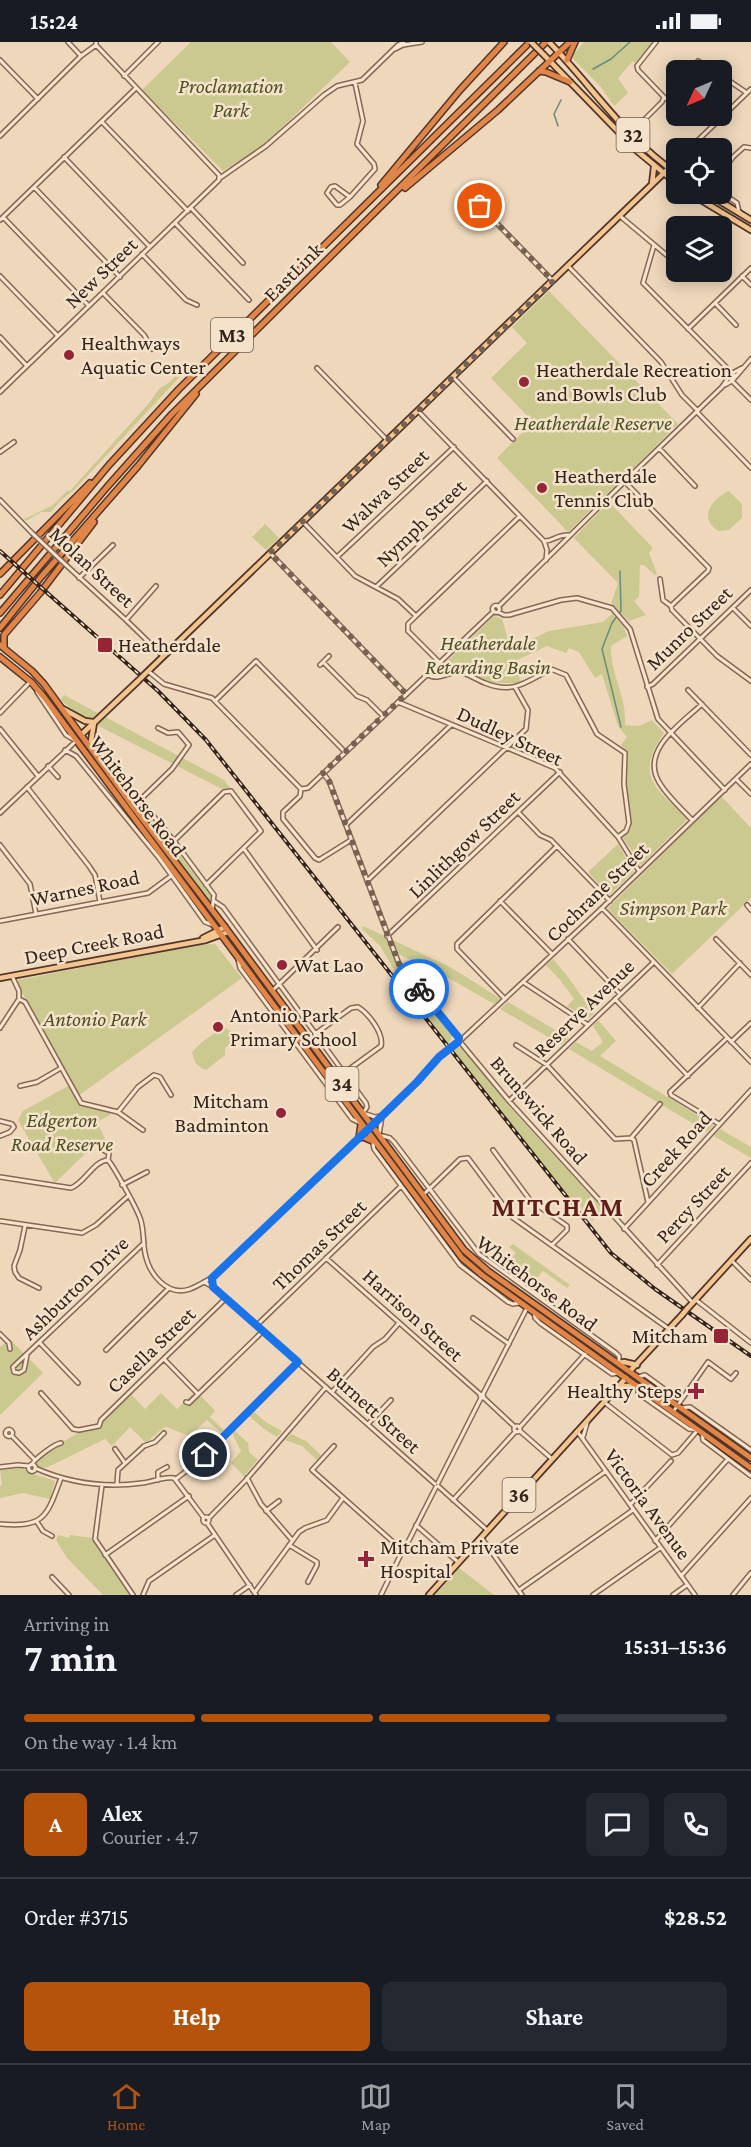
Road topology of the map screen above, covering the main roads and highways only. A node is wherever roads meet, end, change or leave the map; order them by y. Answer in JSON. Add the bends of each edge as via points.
{"nodes":[{"id":1,"x":530,"y":42,"type":"edge"},
{"id":2,"x":570,"y":42,"type":"edge"},
{"id":3,"x":575,"y":42,"type":"edge"},
{"id":4,"x":501,"y":44,"type":"edge"},
{"id":5,"x":550,"y":44,"type":"edge"},
{"id":6,"x":558,"y":52,"type":"junction"},
{"id":7,"x":567,"y":60,"type":"junction"},
{"id":8,"x":549,"y":61,"type":"junction"},
{"id":9,"x":539,"y":71,"type":"junction"},
{"id":10,"x":570,"y":82,"type":"junction"},
{"id":11,"x":666,"y":165,"type":"edge"},
{"id":12,"x":654,"y":167,"type":"junction"},
{"id":13,"x":666,"y":171,"type":"edge"},
{"id":14,"x":663,"y":174,"type":"junction"},
{"id":15,"x":666,"y":176,"type":"edge"},
{"id":16,"x":652,"y":184,"type":"junction"},
{"id":17,"x":708,"y":204,"type":"edge"},
{"id":18,"x":724,"y":204,"type":"edge"},
{"id":19,"x":361,"y":210,"type":"junction"},
{"id":20,"x":379,"y":210,"type":"junction"},
{"id":21,"x":751,"y":220,"type":"edge"},
{"id":22,"x":751,"y":230,"type":"edge"},
{"id":23,"x":212,"y":374,"type":"junction"},
{"id":24,"x":109,"y":465,"type":"junction"},
{"id":25,"x":114,"y":494,"type":"junction"},
{"id":26,"x":0,"y":574,"type":"edge"},
{"id":27,"x":0,"y":593,"type":"edge"},
{"id":28,"x":0,"y":613,"type":"edge"},
{"id":29,"x":0,"y":628,"type":"edge"},
{"id":30,"x":2,"y":646,"type":"edge"},
{"id":31,"x":0,"y":657,"type":"edge"},
{"id":32,"x":61,"y":707,"type":"junction"},
{"id":33,"x":95,"y":722,"type":"junction"},
{"id":34,"x":81,"y":735,"type":"junction"},
{"id":35,"x":76,"y":741,"type":"junction"},
{"id":36,"x":90,"y":748,"type":"junction"},
{"id":37,"x":98,"y":754,"type":"junction"},
{"id":38,"x":90,"y":760,"type":"junction"},
{"id":39,"x":227,"y":929,"type":"junction"},
{"id":40,"x":218,"y":930,"type":"junction"},
{"id":41,"x":213,"y":939,"type":"junction"},
{"id":42,"x":194,"y":941,"type":"junction"},
{"id":43,"x":234,"y":951,"type":"junction"},
{"id":44,"x":0,"y":978,"type":"edge"},
{"id":45,"x":361,"y":1123,"type":"junction"},
{"id":46,"x":375,"y":1142,"type":"junction"},
{"id":47,"x":751,"y":1239,"type":"edge"},
{"id":48,"x":531,"y":1301,"type":"junction"},
{"id":49,"x":527,"y":1307,"type":"junction"},
{"id":50,"x":619,"y":1363,"type":"junction"},
{"id":51,"x":636,"y":1365,"type":"junction"},
{"id":52,"x":630,"y":1371,"type":"junction"},
{"id":53,"x":626,"y":1377,"type":"junction"},
{"id":54,"x":618,"y":1386,"type":"junction"},
{"id":55,"x":638,"y":1386,"type":"junction"},
{"id":56,"x":751,"y":1458,"type":"edge"},
{"id":57,"x":751,"y":1468,"type":"edge"},
{"id":58,"x":429,"y":1595,"type":"edge"}],
"edges":[{"from":1,"to":8,"type":"main road","number":"32","bridge":true},
{"from":1,"to":19,"type":"highway","name":"EastLink","number":"M3"},
{"from":2,"to":6,"type":"highway"},
{"from":3,"to":7,"type":"highway"},
{"from":4,"to":19,"type":"highway"},
{"from":5,"to":6,"type":"main road","number":"32"},
{"from":5,"to":20,"type":"highway","name":"EastLink","number":"M3"},
{"from":6,"to":7,"type":"main road","number":"32"},
{"from":6,"to":8,"type":"highway"},
{"from":7,"to":11,"type":"main road","number":"32","via":[[631,133]]},
{"from":8,"to":9,"type":"highway"},
{"from":8,"to":10,"type":"main road","number":"32"},
{"from":9,"to":10,"type":"highway"},
{"from":9,"to":20,"type":"highway"},
{"from":10,"to":12,"type":"main road","number":"32"},
{"from":12,"to":14,"type":"main road","number":"32"},
{"from":12,"to":16,"type":"main road"},
{"from":13,"to":14,"type":"main road"},
{"from":14,"to":15,"type":"main road","number":"32"},
{"from":14,"to":16,"type":"main road"},
{"from":16,"to":33,"type":"main road","bridge":true},
{"from":17,"to":22,"type":"main road"},
{"from":18,"to":21,"type":"main road"},
{"from":19,"to":24,"type":"highway","name":"EastLink","number":"M3","via":[[198,369]]},
{"from":20,"to":23,"type":"highway","name":"EastLink","number":"M3"},
{"from":23,"to":25,"type":"highway"},
{"from":23,"to":28,"type":"highway","name":"EastLink","number":"M3","via":[[129,461]]},
{"from":24,"to":26,"type":"highway"},
{"from":24,"to":27,"type":"highway","name":"EastLink","number":"M3"},
{"from":25,"to":29,"type":"highway"},
{"from":25,"to":30,"type":"highway","via":[[4,635]]},
{"from":30,"to":32,"type":"highway","number":"34","via":[[39,678]]},
{"from":31,"to":35,"type":"highway","number":"34","via":[[32,681]]},
{"from":32,"to":33,"type":"main road","via":[[85,721]]},
{"from":32,"to":34,"type":"highway","number":"34"},
{"from":33,"to":34,"type":"main road"},
{"from":33,"to":36,"type":"main road"},
{"from":34,"to":35,"type":"highway"},
{"from":34,"to":36,"type":"highway","name":"Whitehorse Road","number":"34"},
{"from":35,"to":38,"type":"highway","name":"Whitehorse Road","number":"34"},
{"from":36,"to":37,"type":"highway","name":"Whitehorse Road","number":"34"},
{"from":37,"to":38,"type":"highway"},
{"from":37,"to":39,"type":"highway","name":"Whitehorse Road","number":"34"},
{"from":38,"to":40,"type":"highway","name":"Whitehorse Road","number":"34"},
{"from":39,"to":40,"type":"main road","name":"Deep Creek Road"},
{"from":39,"to":48,"type":"highway","name":"Whitehorse Road","number":"34","via":[[470,1256]]},
{"from":40,"to":41,"type":"main road","name":"Deep Creek Road"},
{"from":40,"to":42,"type":"main road","name":"Deep Creek Road"},
{"from":40,"to":43,"type":"highway","name":"Whitehorse Road","number":"34"},
{"from":41,"to":42,"type":"main road","name":"Deep Creek Road"},
{"from":41,"to":43,"type":"main road"},
{"from":42,"to":44,"type":"main road","name":"Deep Creek Road"},
{"from":43,"to":45,"type":"highway","name":"Whitehorse Road","number":"34"},
{"from":45,"to":46,"type":"highway","name":"Whitehorse Road","number":"34"},
{"from":45,"to":46,"type":"highway","via":[[359,1138]]},
{"from":46,"to":49,"type":"highway","name":"Whitehorse Road","number":"34","via":[[462,1258]]},
{"from":47,"to":51,"type":"main road","number":"36","bridge":true},
{"from":48,"to":49,"type":"highway"},
{"from":48,"to":50,"type":"highway","name":"Whitehorse Road","number":"34"},
{"from":49,"to":53,"type":"highway","name":"Whitehorse Road","number":"34"},
{"from":50,"to":51,"type":"main road"},
{"from":50,"to":52,"type":"highway","name":"Whitehorse Road","number":"34"},
{"from":51,"to":52,"type":"main road","number":"36"},
{"from":52,"to":53,"type":"highway","number":"36"},
{"from":52,"to":56,"type":"highway","name":"Whitehorse Road","number":"34","via":[[740,1446]]},
{"from":53,"to":54,"type":"main road","number":"36"},
{"from":53,"to":55,"type":"highway","name":"Whitehorse Road","number":"34"},
{"from":54,"to":55,"type":"main road"},
{"from":54,"to":58,"type":"main road","number":"36"},
{"from":55,"to":57,"type":"highway","name":"Whitehorse Road","number":"34"}]}
